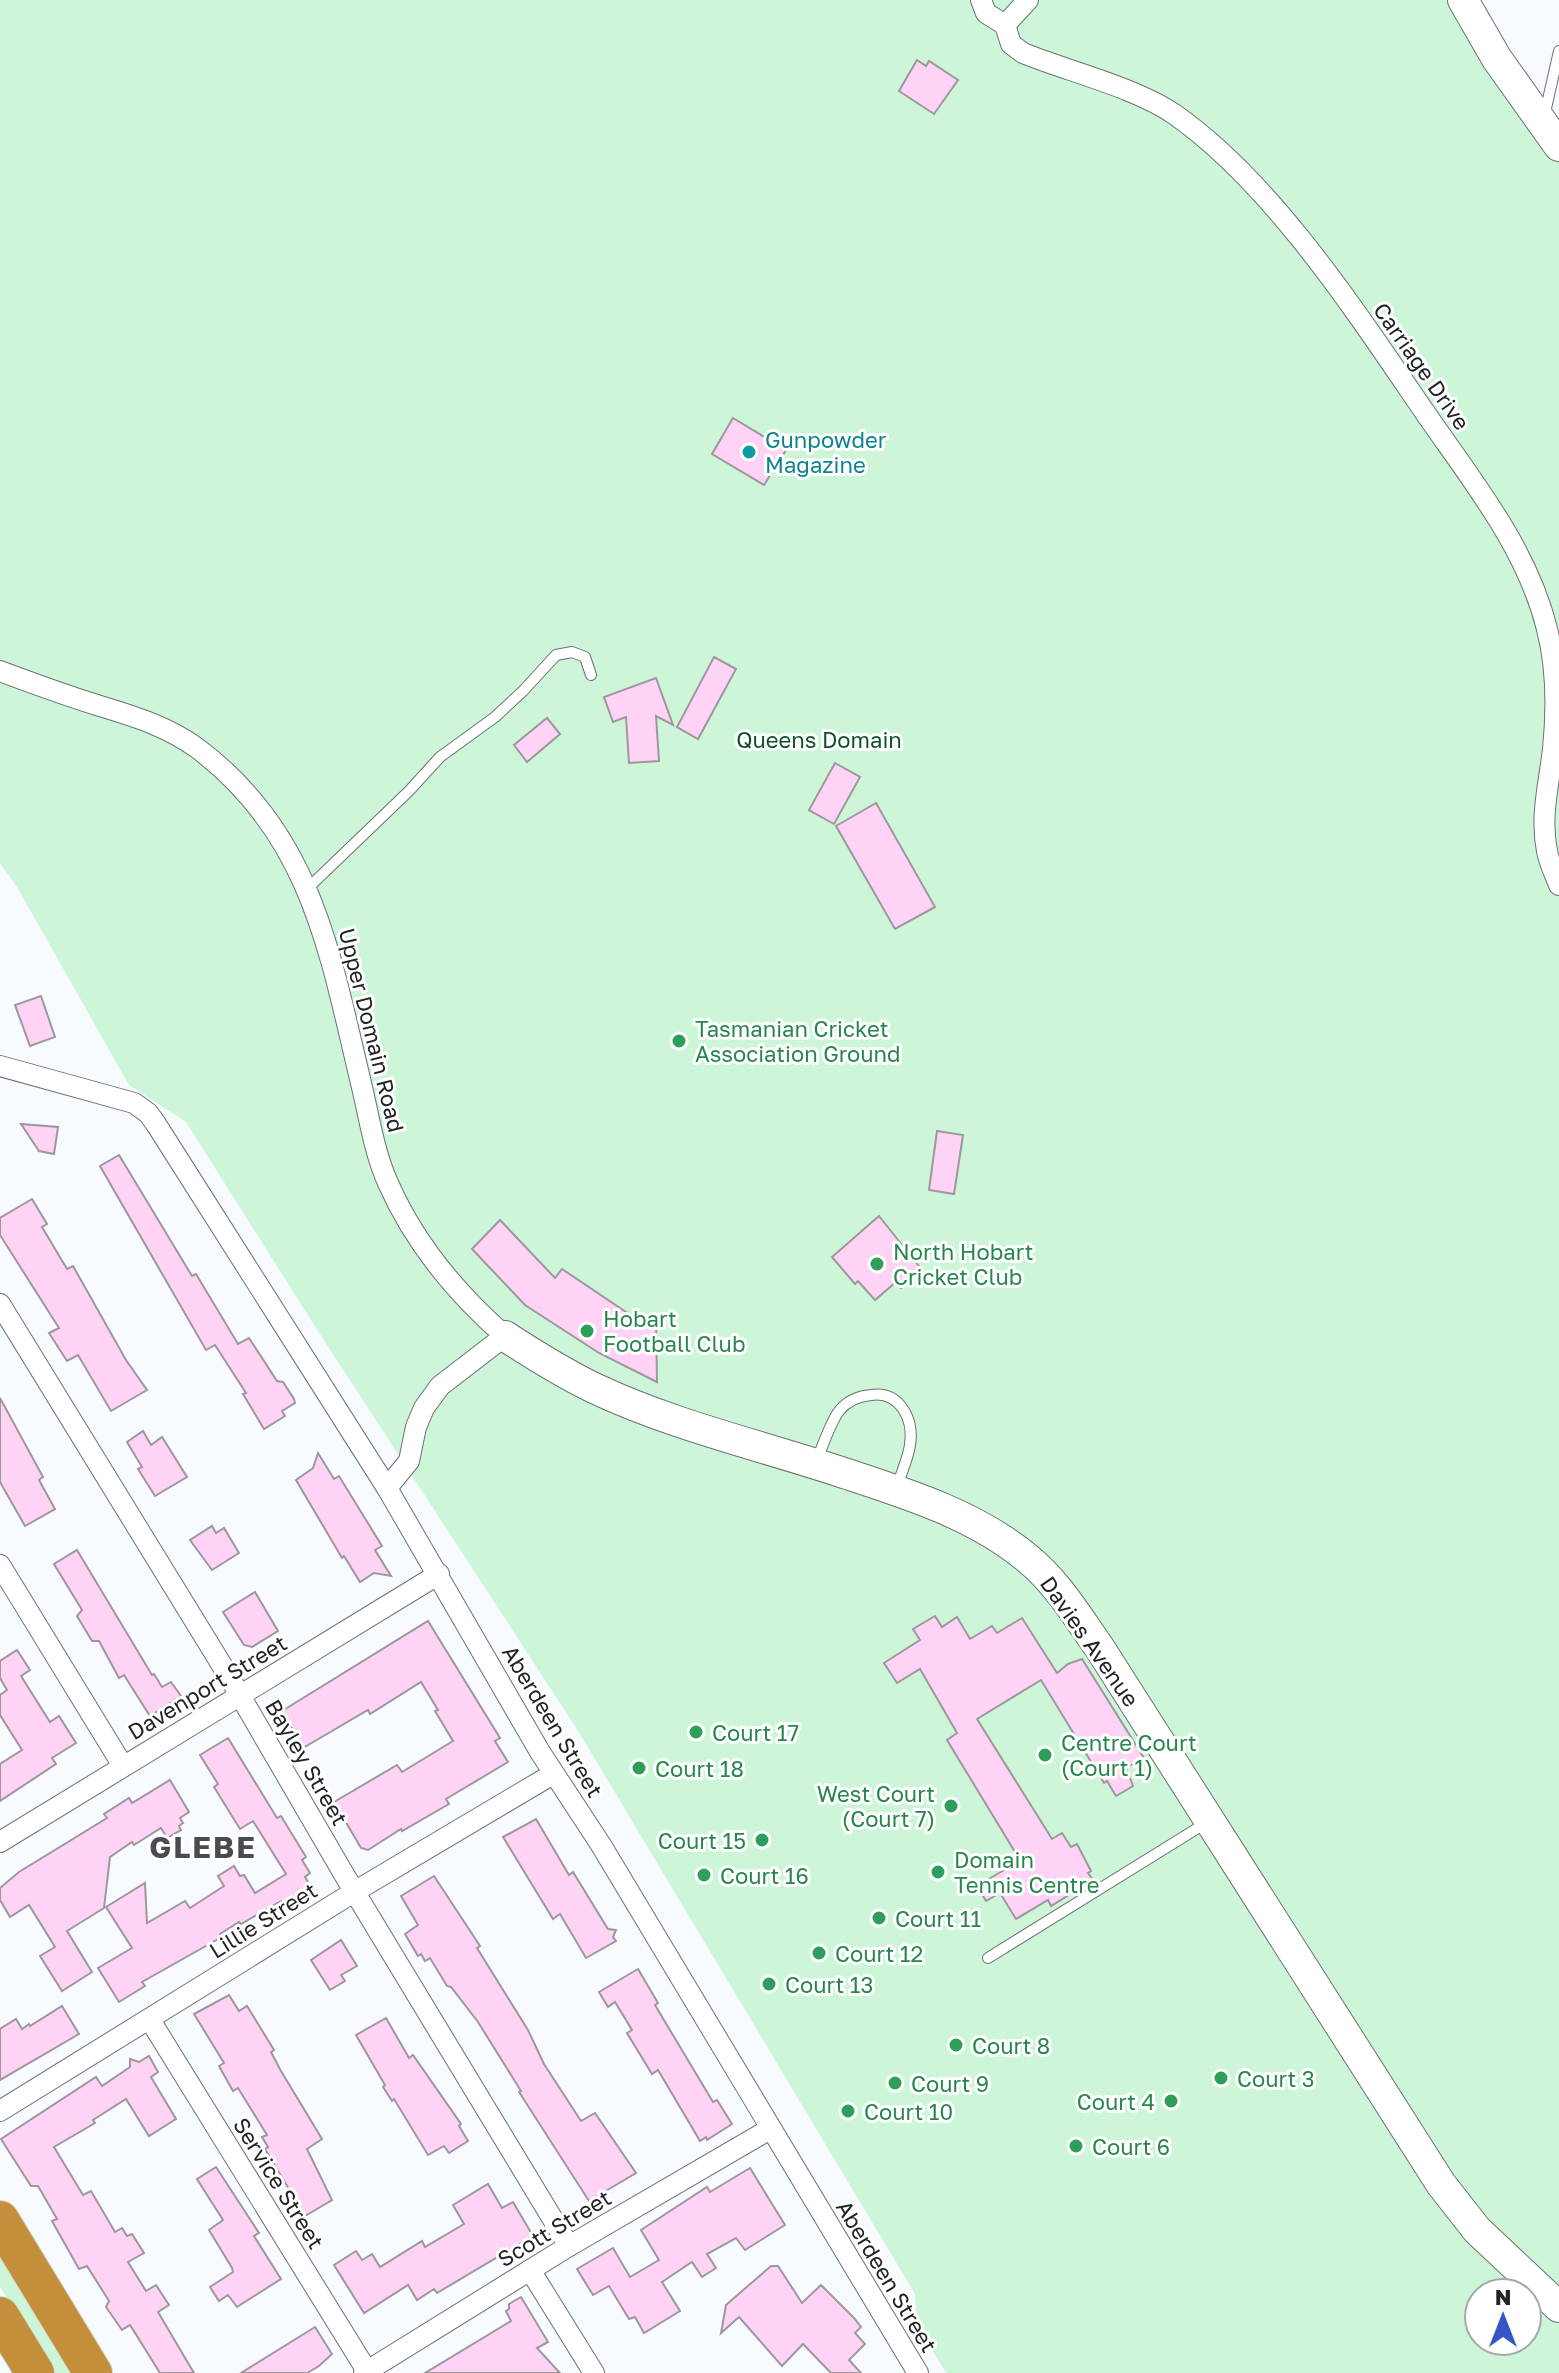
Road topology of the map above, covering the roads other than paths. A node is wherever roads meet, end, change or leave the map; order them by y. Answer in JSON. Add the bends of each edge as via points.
{"nodes":[{"id":1,"x":981,"y":0,"type":"edge"},
{"id":2,"x":1028,"y":0,"type":"edge"},
{"id":3,"x":1463,"y":0,"type":"edge"},
{"id":4,"x":1005,"y":25,"type":"junction"},
{"id":5,"x":1559,"y":51,"type":"edge"},
{"id":6,"x":1551,"y":134,"type":"edge"},
{"id":7,"x":0,"y":671,"type":"edge"},
{"id":8,"x":591,"y":675,"type":"dead end"},
{"id":9,"x":1559,"y":885,"type":"edge"},
{"id":10,"x":308,"y":888,"type":"junction"},
{"id":11,"x":0,"y":1066,"type":"edge"},
{"id":12,"x":0,"y":1304,"type":"edge"},
{"id":13,"x":505,"y":1336,"type":"junction"},
{"id":14,"x":815,"y":1464,"type":"junction"},
{"id":15,"x":387,"y":1488,"type":"junction"},
{"id":16,"x":896,"y":1491,"type":"junction"},
{"id":17,"x":0,"y":1565,"type":"edge"},
{"id":18,"x":439,"y":1574,"type":"junction"},
{"id":19,"x":240,"y":1695,"type":"junction"},
{"id":20,"x":123,"y":1766,"type":"junction"},
{"id":21,"x":553,"y":1774,"type":"junction"},
{"id":22,"x":1208,"y":1821,"type":"junction"},
{"id":23,"x":0,"y":1842,"type":"edge"},
{"id":24,"x":354,"y":1892,"type":"junction"},
{"id":25,"x":988,"y":1958,"type":"dead end"},
{"id":26,"x":150,"y":2020,"type":"junction"},
{"id":27,"x":0,"y":2111,"type":"edge"},
{"id":28,"x":770,"y":2129,"type":"junction"},
{"id":29,"x":0,"y":2220,"type":"edge"},
{"id":30,"x":569,"y":2246,"type":"junction"},
{"id":31,"x":530,"y":2270,"type":"junction"},
{"id":32,"x":1559,"y":2307,"type":"edge"},
{"id":33,"x":0,"y":2316,"type":"edge"},
{"id":34,"x":366,"y":2372,"type":"edge"},
{"id":35,"x":35,"y":2373,"type":"edge"},
{"id":36,"x":93,"y":2373,"type":"edge"},
{"id":37,"x":594,"y":2373,"type":"edge"},
{"id":38,"x":918,"y":2373,"type":"edge"}],
"edges":[{"from":1,"to":4,"type":"street","via":[[986,13]]},
{"from":2,"to":4,"type":"street"},
{"from":3,"to":6,"type":"street"},
{"from":4,"to":9,"type":"street","name":"Carriage Drive","via":[[1011,44],[1023,53],[1172,113],[1222,153],[1328,276],[1485,500],[1522,558],[1547,629],[1557,688],[1544,802],[1547,851]]},
{"from":5,"to":6,"type":"lane"},
{"from":7,"to":10,"type":"street","name":"Upper Domain Road","via":[[130,714],[195,747],[261,811]]},
{"from":8,"to":10,"type":"lane","via":[[585,657],[572,652],[556,655],[495,717],[440,757]]},
{"from":10,"to":13,"type":"street","name":"Upper Domain Road","via":[[334,968],[387,1182],[443,1273]]},
{"from":11,"to":15,"type":"street","name":"Aberdeen Street","via":[[134,1103],[148,1113]]},
{"from":12,"to":19,"type":"street","name":"Bayley Street"},
{"from":13,"to":14,"type":"street","name":"Davies Avenue","via":[[596,1389]]},
{"from":13,"to":15,"type":"street","via":[[440,1386],[416,1427],[409,1461]]},
{"from":14,"to":16,"type":"street","name":"Davies Avenue"},
{"from":14,"to":16,"type":"lane","via":[[837,1413],[848,1402],[889,1395],[902,1405],[909,1423],[910,1444]]},
{"from":15,"to":18,"type":"street","name":"Aberdeen Street"},
{"from":16,"to":22,"type":"street","name":"Davies Avenue","via":[[980,1527],[1029,1559],[1050,1580],[1099,1647]]},
{"from":17,"to":20,"type":"street"},
{"from":18,"to":19,"type":"street","name":"Davenport Street"},
{"from":18,"to":21,"type":"street","name":"Aberdeen Street"},
{"from":19,"to":20,"type":"street","name":"Davenport Street"},
{"from":19,"to":24,"type":"street","name":"Bayley Street"},
{"from":20,"to":23,"type":"street","name":"Davenport Street"},
{"from":21,"to":24,"type":"street","name":"Lillie Street"},
{"from":21,"to":28,"type":"street","name":"Aberdeen Street"},
{"from":22,"to":25,"type":"lane"},
{"from":22,"to":32,"type":"street","name":"Davies Avenue","via":[[1441,2184],[1477,2230]]},
{"from":24,"to":26,"type":"street","name":"Lillie Street"},
{"from":24,"to":30,"type":"street","name":"Bayley Street"},
{"from":26,"to":27,"type":"street","name":"Lillie Street"},
{"from":26,"to":34,"type":"street","name":"Service Street"},
{"from":28,"to":30,"type":"street","name":"Scott Street"},
{"from":28,"to":38,"type":"street","name":"Aberdeen Street"},
{"from":29,"to":36,"type":"highway"},
{"from":30,"to":31,"type":"street","name":"Scott Street"},
{"from":31,"to":34,"type":"street","name":"Scott Street"},
{"from":31,"to":37,"type":"street"},
{"from":33,"to":35,"type":"highway"}]}
